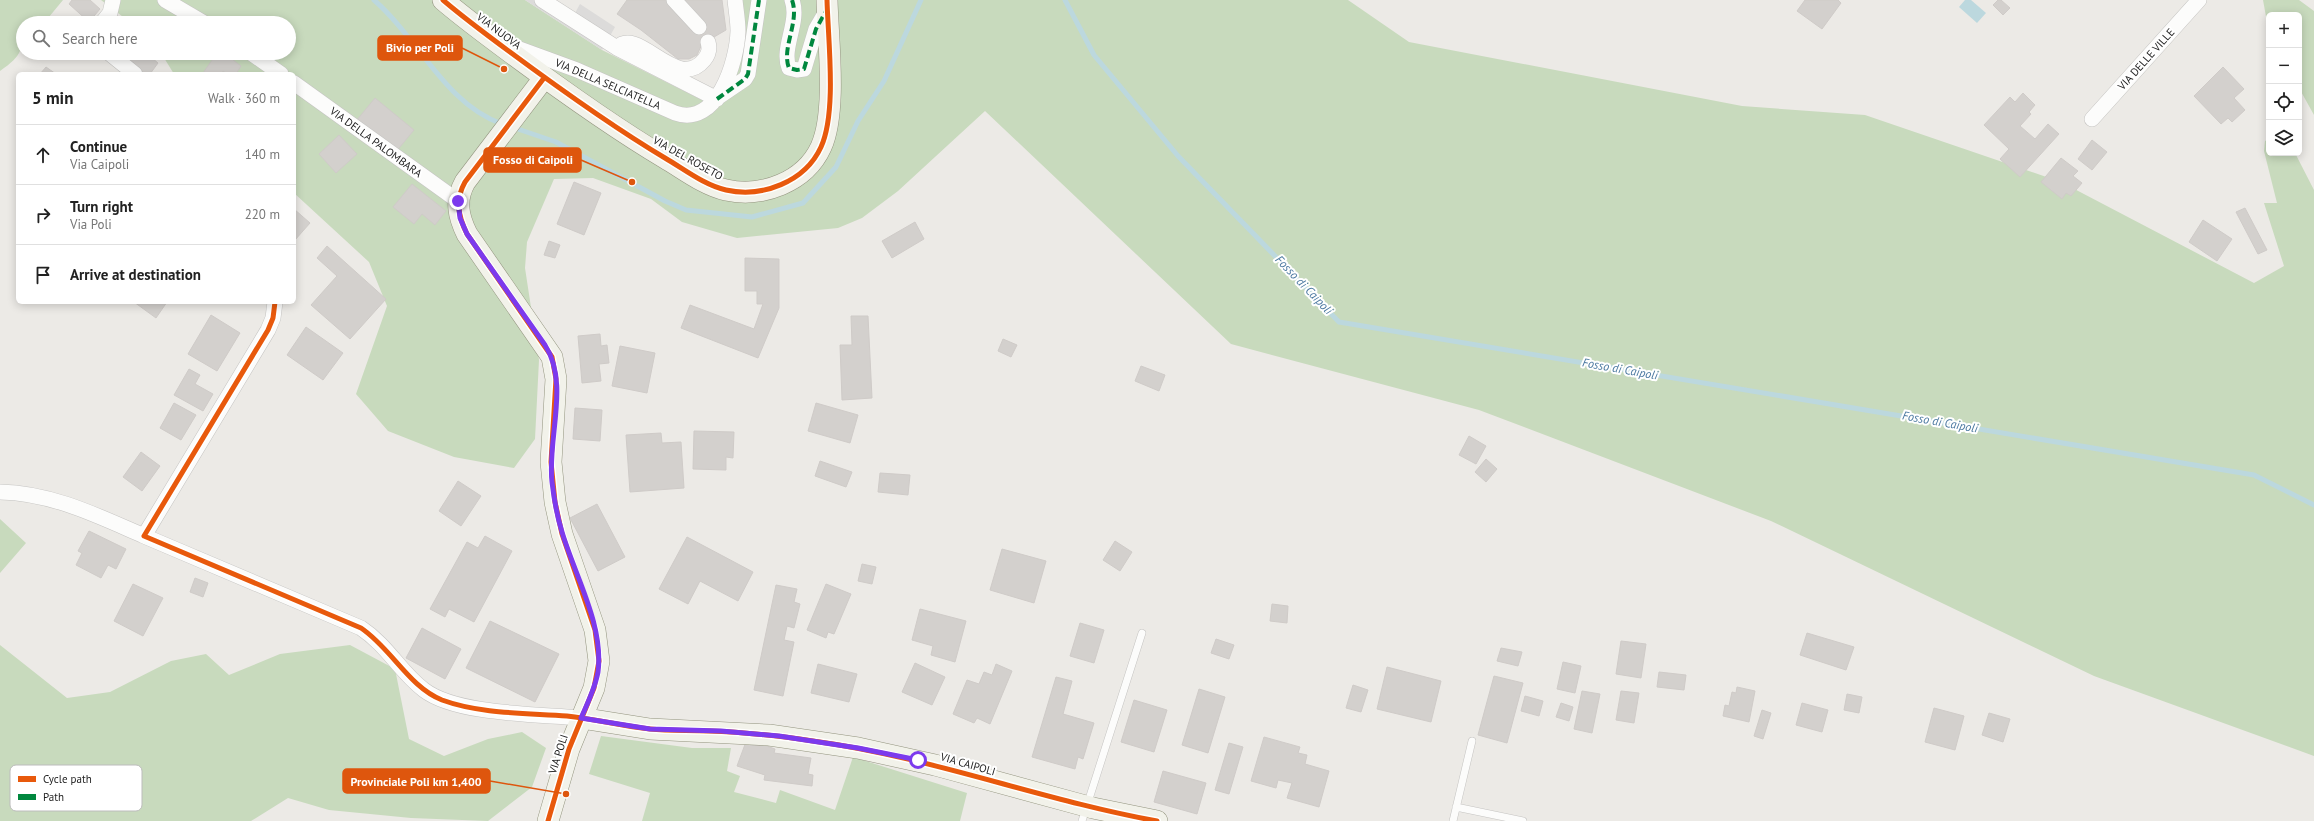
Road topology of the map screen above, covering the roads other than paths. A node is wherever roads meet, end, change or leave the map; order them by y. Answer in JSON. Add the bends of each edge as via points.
{"nodes":[{"id":1,"x":112,"y":0,"type":"edge"},
{"id":2,"x":165,"y":0,"type":"edge"},
{"id":3,"x":443,"y":0,"type":"edge"},
{"id":4,"x":542,"y":0,"type":"edge"},
{"id":5,"x":674,"y":0,"type":"edge"},
{"id":6,"x":735,"y":0,"type":"edge"},
{"id":7,"x":759,"y":0,"type":"edge"},
{"id":8,"x":792,"y":0,"type":"edge"},
{"id":9,"x":2199,"y":0,"type":"edge"},
{"id":10,"x":827,"y":5,"type":"edge"},
{"id":11,"x":108,"y":16,"type":"edge"},
{"id":12,"x":192,"y":16,"type":"edge"},
{"id":13,"x":699,"y":27,"type":"dead end"},
{"id":14,"x":496,"y":42,"type":"junction"},
{"id":15,"x":708,"y":42,"type":"dead end"},
{"id":16,"x":617,"y":48,"type":"junction"},
{"id":17,"x":118,"y":60,"type":"edge"},
{"id":18,"x":261,"y":60,"type":"edge"},
{"id":19,"x":133,"y":72,"type":"edge"},
{"id":20,"x":278,"y":72,"type":"edge"},
{"id":21,"x":544,"y":78,"type":"junction"},
{"id":22,"x":296,"y":84,"type":"edge"},
{"id":23,"x":717,"y":98,"type":"junction"},
{"id":24,"x":2092,"y":119,"type":"dead end"},
{"id":25,"x":458,"y":201,"type":"junction"},
{"id":26,"x":275,"y":304,"type":"edge"},
{"id":27,"x":0,"y":492,"type":"edge"},
{"id":28,"x":144,"y":536,"type":"junction"},
{"id":29,"x":1142,"y":633,"type":"dead end"},
{"id":30,"x":581,"y":718,"type":"junction"},
{"id":31,"x":1472,"y":741,"type":"dead end"},
{"id":32,"x":1456,"y":807,"type":"junction"},
{"id":33,"x":1084,"y":814,"type":"edge"},
{"id":34,"x":548,"y":821,"type":"edge"},
{"id":35,"x":1157,"y":821,"type":"edge"},
{"id":36,"x":1453,"y":821,"type":"edge"},
{"id":37,"x":1523,"y":821,"type":"edge"}],
"edges":[{"from":1,"to":11,"type":"street"},
{"from":2,"to":12,"type":"street"},
{"from":3,"to":14,"type":"street","name":"VIA NUOVA"},
{"from":4,"to":16,"type":"street"},
{"from":5,"to":13,"type":"street"},
{"from":6,"to":23,"type":"street","via":[[738,32],[733,58]]},
{"from":7,"to":23,"type":"street","name":"VIA DELLA SELCIATELLA","via":[[748,74],[745,79]]},
{"from":8,"to":10,"type":"street","via":[[793,26],[786,60],[790,68],[797,70],[804,69],[816,29]]},
{"from":9,"to":24,"type":"street","name":"VIA DELLE VILLE"},
{"from":10,"to":21,"type":"street","name":"VIA DEL ROSETO","via":[[829,100],[822,146],[810,166],[793,179],[768,189],[734,191],[712,185],[636,140]]},
{"from":14,"to":21,"type":"street","name":"VIA NUOVA"},
{"from":14,"to":23,"type":"street","name":"VIA DELLA SELCIATELLA","via":[[577,70],[680,114],[700,112]]},
{"from":15,"to":16,"type":"street","via":[[709,52],[704,60],[697,65],[684,68],[671,65],[634,44],[624,44]]},
{"from":16,"to":23,"type":"street"},
{"from":17,"to":19,"type":"street"},
{"from":18,"to":20,"type":"street"},
{"from":21,"to":25,"type":"street","name":"VIA POLI","via":[[465,182]]},
{"from":22,"to":25,"type":"street","name":"VIA DELLA PALOMBARA"},
{"from":25,"to":30,"type":"street","name":"VIA POLI","via":[[460,218],[467,234],[545,345],[554,363],[556,403],[551,462],[555,502],[562,534],[595,630],[598,649],[596,681]]},
{"from":26,"to":28,"type":"street","via":[[268,330]]},
{"from":27,"to":28,"type":"street","via":[[62,502]]},
{"from":28,"to":30,"type":"street","via":[[361,628],[384,646],[418,685],[440,699],[471,707]]},
{"from":29,"to":33,"type":"lane"},
{"from":30,"to":33,"type":"street","name":"VIA CAIPOLI","via":[[650,729],[769,735],[858,748],[935,764]]},
{"from":30,"to":34,"type":"street","name":"VIA POLI"},
{"from":31,"to":32,"type":"lane"},
{"from":32,"to":36,"type":"lane"},
{"from":32,"to":37,"type":"lane"},
{"from":33,"to":35,"type":"street","name":"VIA CAIPOLI"}]}
